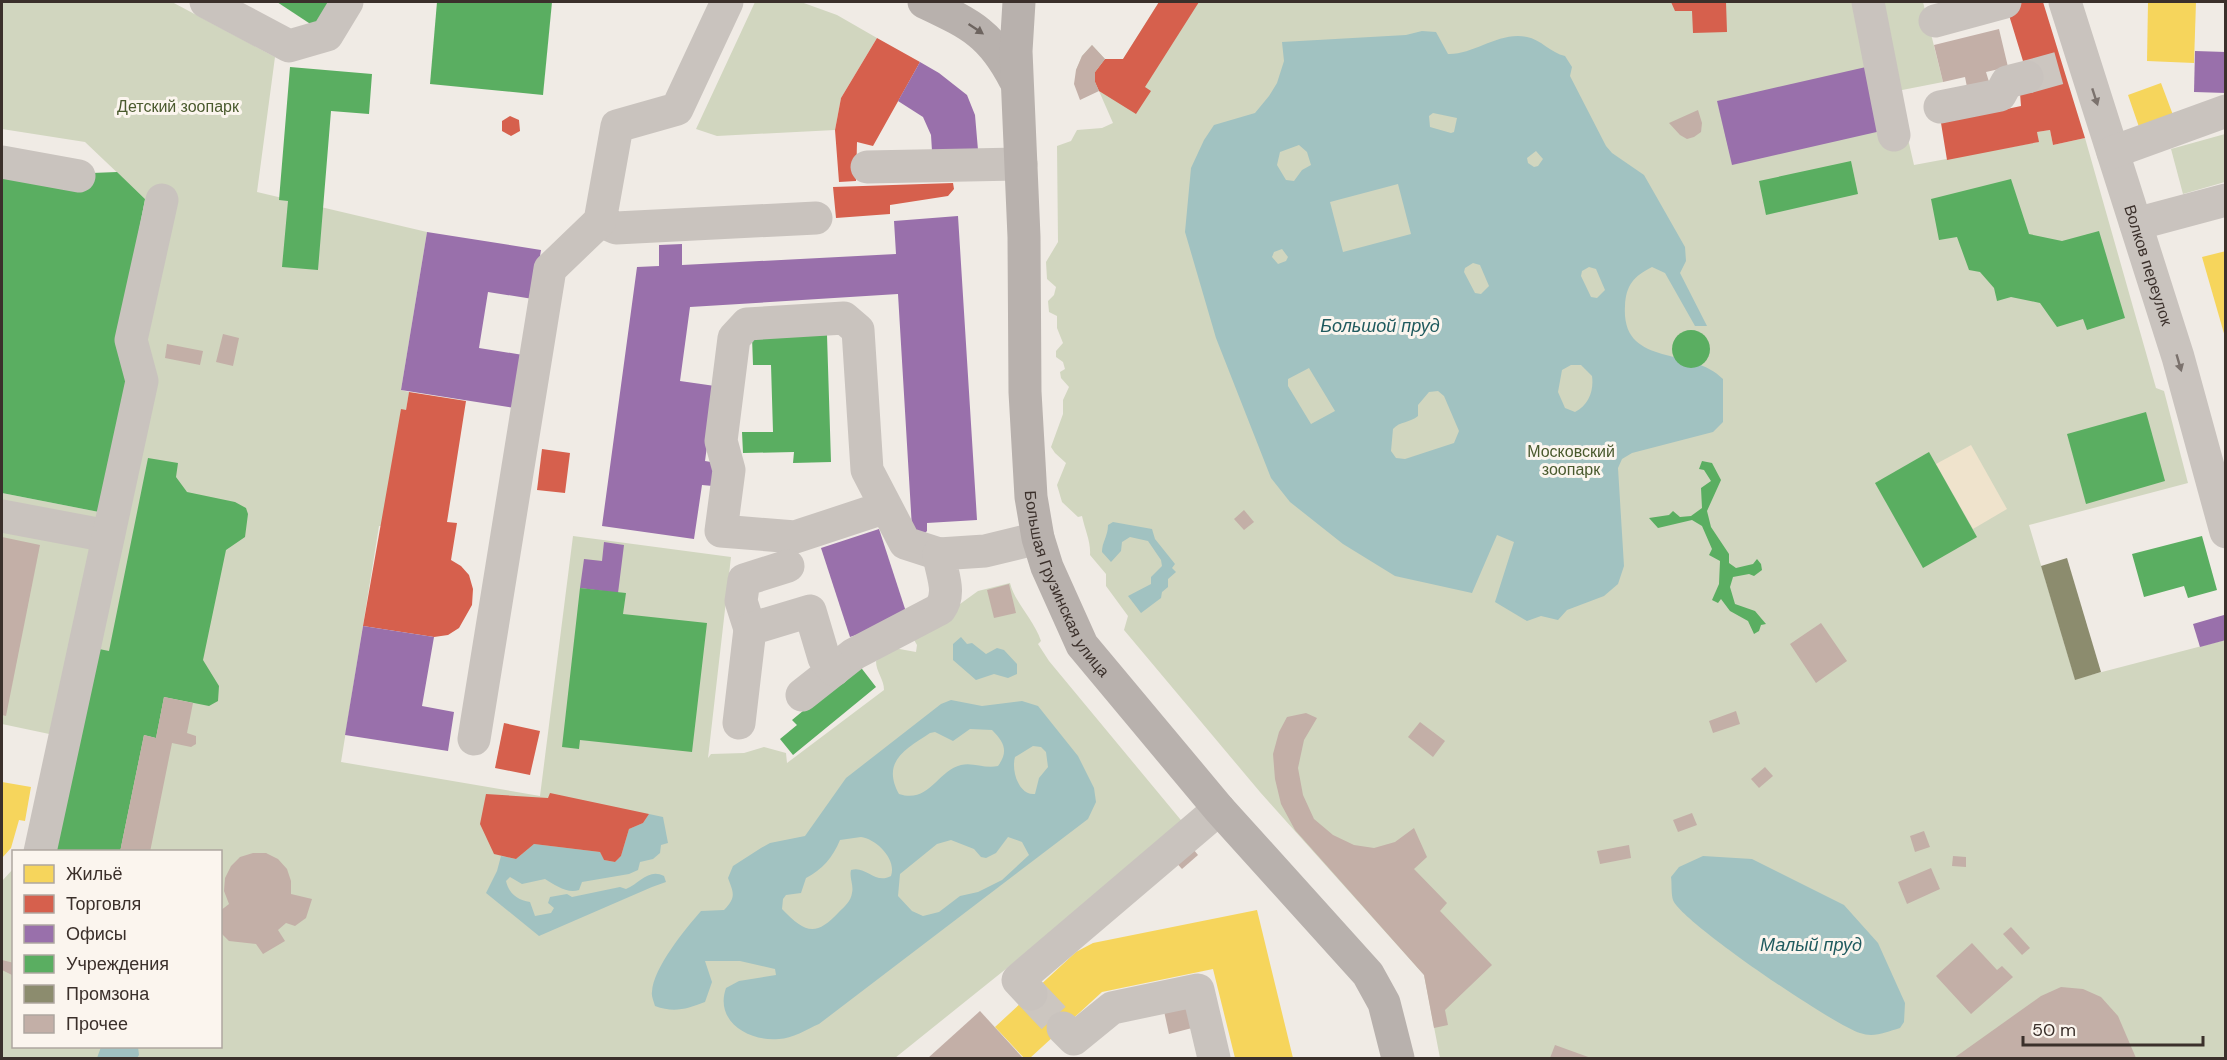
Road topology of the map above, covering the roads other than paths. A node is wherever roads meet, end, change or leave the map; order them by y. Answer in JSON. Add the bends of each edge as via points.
{"nodes":[{"id":1,"x":206,"y":2,"type":"edge"},
{"id":2,"x":347,"y":2,"type":"edge"},
{"id":3,"x":727,"y":2,"type":"edge"},
{"id":4,"x":924,"y":2,"type":"edge"},
{"id":5,"x":1019,"y":2,"type":"edge"},
{"id":6,"x":1868,"y":2,"type":"edge"},
{"id":7,"x":2005,"y":2,"type":"edge"},
{"id":8,"x":2065,"y":2,"type":"edge"},
{"id":9,"x":1935,"y":21,"type":"dead end"},
{"id":10,"x":2027,"y":77,"type":"tunnel mouth"},
{"id":11,"x":1018,"y":85,"type":"junction"},
{"id":12,"x":1940,"y":107,"type":"dead end"},
{"id":13,"x":2226,"y":111,"type":"edge"},
{"id":14,"x":1894,"y":135,"type":"dead end"},
{"id":15,"x":2113,"y":152,"type":"junction"},
{"id":16,"x":2,"y":162,"type":"edge"},
{"id":17,"x":1021,"y":164,"type":"junction"},
{"id":18,"x":867,"y":167,"type":"dead end"},
{"id":19,"x":79,"y":176,"type":"dead end"},
{"id":20,"x":162,"y":200,"type":"dead end"},
{"id":21,"x":2226,"y":200,"type":"edge"},
{"id":22,"x":816,"y":218,"type":"dead end"},
{"id":23,"x":600,"y":221,"type":"junction"},
{"id":24,"x":2136,"y":224,"type":"junction"},
{"id":25,"x":2216,"y":461,"type":"edge"},
{"id":26,"x":886,"y":507,"type":"junction"},
{"id":27,"x":2,"y":516,"type":"edge"},
{"id":28,"x":2226,"y":532,"type":"edge"},
{"id":29,"x":108,"y":536,"type":"junction"},
{"id":30,"x":1038,"y":538,"type":"junction"},
{"id":31,"x":939,"y":554,"type":"junction"},
{"id":32,"x":788,"y":566,"type":"dead end"},
{"id":33,"x":750,"y":629,"type":"junction"},
{"id":34,"x":834,"y":670,"type":"junction"},
{"id":35,"x":802,"y":695,"type":"dead end"},
{"id":36,"x":739,"y":723,"type":"dead end"},
{"id":37,"x":474,"y":739,"type":"dead end"},
{"id":38,"x":1219,"y":809,"type":"junction"},
{"id":39,"x":39,"y":850,"type":"edge"},
{"id":40,"x":1031,"y":994,"type":"tunnel mouth"},
{"id":41,"x":1063,"y":1028,"type":"tunnel mouth"},
{"id":42,"x":1214,"y":1059,"type":"edge"},
{"id":43,"x":1398,"y":1059,"type":"edge"}],
"edges":[{"from":1,"to":2,"type":"street","via":[[289,46],[327,35]]},
{"from":3,"to":23,"type":"street","via":[[677,110],[617,126]]},
{"from":4,"to":11,"type":"main road","one_way":true,"via":[[980,30]]},
{"from":5,"to":11,"type":"main road","name":"Большая Грузинская улица"},
{"from":6,"to":14,"type":"street"},
{"from":7,"to":9,"type":"street"},
{"from":8,"to":15,"type":"street","name":"Волков переулок","one_way":true,"via":[[2073,64]]},
{"from":10,"to":12,"type":"street","via":[[2007,82],[2000,95]]},
{"from":11,"to":17,"type":"main road","name":"Большая Грузинская улица"},
{"from":13,"to":15,"type":"street"},
{"from":15,"to":24,"type":"street","name":"Волков переулок"},
{"from":16,"to":19,"type":"street"},
{"from":17,"to":18,"type":"street"},
{"from":17,"to":30,"type":"main road","name":"Большая Грузинская улица","via":[[1025,392],[1031,497]]},
{"from":20,"to":29,"type":"street","via":[[131,340],[142,381]]},
{"from":21,"to":24,"type":"street"},
{"from":22,"to":23,"type":"street","via":[[616,228]]},
{"from":23,"to":37,"type":"street","via":[[550,270]]},
{"from":24,"to":25,"type":"street","name":"Волков переулок","one_way":true},
{"from":25,"to":28,"type":"street","name":"Волков переулок"},
{"from":26,"to":26,"type":"street","via":[[867,470],[858,330],[844,318],[747,324],[734,338],[721,441],[729,470],[721,531],[795,537]]},
{"from":26,"to":31,"type":"street","via":[[905,543]]},
{"from":27,"to":29,"type":"street"},
{"from":29,"to":39,"type":"street"},
{"from":30,"to":31,"type":"street","via":[[985,551]]},
{"from":30,"to":38,"type":"main road","name":"Большая Грузинская улица","via":[[1057,595],[1082,645]]},
{"from":31,"to":34,"type":"street","via":[[946,588],[946,600],[940,609],[854,654]]},
{"from":32,"to":33,"type":"street","via":[[744,580],[741,601]]},
{"from":33,"to":34,"type":"street","via":[[810,611],[824,658]]},
{"from":33,"to":36,"type":"street"},
{"from":34,"to":35,"type":"street"},
{"from":38,"to":40,"type":"street","via":[[1018,980]]},
{"from":38,"to":43,"type":"main road","name":"Большая Грузинская улица","via":[[1368,974],[1384,1003]]},
{"from":41,"to":42,"type":"street","via":[[1074,1039],[1112,1008],[1198,990]]}]}
